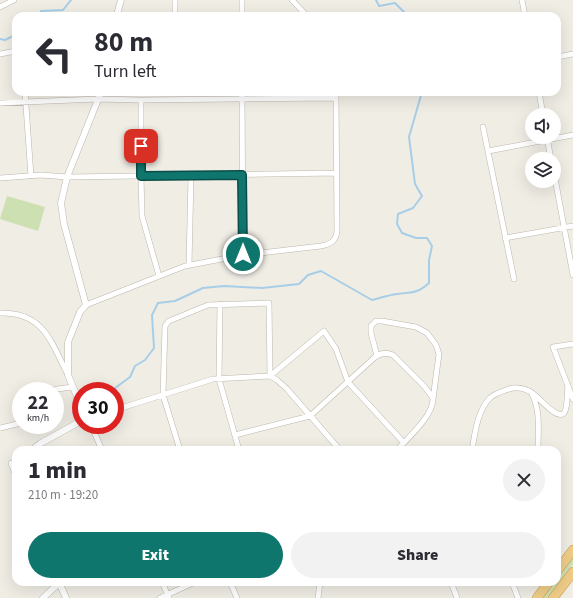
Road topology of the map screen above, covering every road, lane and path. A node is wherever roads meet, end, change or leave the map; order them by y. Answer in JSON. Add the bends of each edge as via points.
{"nodes":[{"id":1,"x":14,"y":0,"type":"edge"},
{"id":2,"x":121,"y":0,"type":"edge"},
{"id":3,"x":175,"y":0,"type":"edge"},
{"id":4,"x":242,"y":0,"type":"edge"},
{"id":5,"x":292,"y":0,"type":"edge"},
{"id":6,"x":522,"y":0,"type":"edge"},
{"id":7,"x":0,"y":7,"type":"edge"},
{"id":8,"x":118,"y":12,"type":"edge"},
{"id":9,"x":175,"y":12,"type":"edge"},
{"id":10,"x":242,"y":12,"type":"edge"},
{"id":11,"x":303,"y":12,"type":"edge"},
{"id":12,"x":524,"y":12,"type":"edge"},
{"id":13,"x":12,"y":52,"type":"edge"},
{"id":14,"x":0,"y":54,"type":"edge"},
{"id":15,"x":573,"y":54,"type":"edge"},
{"id":16,"x":561,"y":57,"type":"edge"},
{"id":17,"x":25,"y":96,"type":"edge"},
{"id":18,"x":100,"y":96,"type":"edge"},
{"id":19,"x":312,"y":96,"type":"edge"},
{"id":20,"x":336,"y":96,"type":"edge"},
{"id":21,"x":540,"y":96,"type":"edge"},
{"id":22,"x":98,"y":99,"type":"junction"},
{"id":23,"x":176,"y":99,"type":"joint"},
{"id":24,"x":242,"y":99,"type":"junction"},
{"id":25,"x":141,"y":100,"type":"junction"},
{"id":26,"x":26,"y":102,"type":"junction"},
{"id":27,"x":0,"y":103,"type":"edge"},
{"id":28,"x":542,"y":108,"type":"edge"},
{"id":29,"x":483,"y":126,"type":"dead end"},
{"id":30,"x":573,"y":135,"type":"edge"},
{"id":31,"x":561,"y":136,"type":"edge"},
{"id":32,"x":525,"y":143,"type":"edge"},
{"id":33,"x":488,"y":151,"type":"junction"},
{"id":34,"x":336,"y":173,"type":"junction"},
{"id":35,"x":242,"y":175,"type":"junction"},
{"id":36,"x":31,"y":176,"type":"junction"},
{"id":37,"x":141,"y":176,"type":"junction"},
{"id":38,"x":191,"y":176,"type":"junction"},
{"id":39,"x":67,"y":177,"type":"junction"},
{"id":40,"x":0,"y":178,"type":"edge"},
{"id":41,"x":557,"y":188,"type":"edge"},
{"id":42,"x":573,"y":226,"type":"edge"},
{"id":43,"x":564,"y":227,"type":"junction"},
{"id":44,"x":505,"y":238,"type":"junction"},
{"id":45,"x":243,"y":254,"type":"junction"},
{"id":46,"x":189,"y":265,"type":"junction"},
{"id":47,"x":573,"y":275,"type":"edge"},
{"id":48,"x":159,"y":276,"type":"junction"},
{"id":49,"x":514,"y":279,"type":"dead end"},
{"id":50,"x":220,"y":304,"type":"junction"},
{"id":51,"x":86,"y":305,"type":"junction"},
{"id":52,"x":0,"y":312,"type":"edge"},
{"id":53,"x":573,"y":344,"type":"edge"},
{"id":54,"x":376,"y":356,"type":"junction"},
{"id":55,"x":68,"y":376,"type":"junction"},
{"id":56,"x":270,"y":376,"type":"junction"},
{"id":57,"x":220,"y":379,"type":"junction"},
{"id":58,"x":348,"y":382,"type":"junction"},
{"id":59,"x":72,"y":385,"type":"edge"},
{"id":60,"x":568,"y":385,"type":"junction"},
{"id":61,"x":530,"y":391,"type":"junction"},
{"id":62,"x":163,"y":395,"type":"junction"},
{"id":63,"x":573,"y":399,"type":"edge"},
{"id":64,"x":433,"y":402,"type":"junction"},
{"id":65,"x":124,"y":407,"type":"edge"},
{"id":66,"x":310,"y":416,"type":"junction"},
{"id":67,"x":12,"y":425,"type":"edge"},
{"id":68,"x":72,"y":426,"type":"edge"},
{"id":69,"x":1,"y":427,"type":"edge"},
{"id":70,"x":95,"y":434,"type":"edge"},
{"id":71,"x":235,"y":435,"type":"junction"},
{"id":72,"x":404,"y":442,"type":"junction"},
{"id":73,"x":38,"y":446,"type":"edge"},
{"id":74,"x":100,"y":446,"type":"edge"},
{"id":75,"x":179,"y":446,"type":"edge"},
{"id":76,"x":239,"y":446,"type":"edge"},
{"id":77,"x":336,"y":446,"type":"edge"},
{"id":78,"x":400,"y":446,"type":"edge"},
{"id":79,"x":473,"y":446,"type":"edge"},
{"id":80,"x":538,"y":446,"type":"edge"},
{"id":81,"x":573,"y":550,"type":"edge"},
{"id":82,"x":561,"y":566,"type":"edge"},
{"id":83,"x":573,"y":572,"type":"edge"},
{"id":84,"x":56,"y":586,"type":"edge"},
{"id":85,"x":62,"y":586,"type":"edge"},
{"id":86,"x":164,"y":586,"type":"edge"},
{"id":87,"x":187,"y":586,"type":"edge"},
{"id":88,"x":232,"y":586,"type":"edge"},
{"id":89,"x":320,"y":586,"type":"edge"},
{"id":90,"x":452,"y":586,"type":"edge"},
{"id":91,"x":514,"y":586,"type":"edge"},
{"id":92,"x":546,"y":586,"type":"edge"},
{"id":93,"x":168,"y":596,"type":"edge"},
{"id":94,"x":44,"y":598,"type":"edge"},
{"id":95,"x":66,"y":598,"type":"edge"},
{"id":96,"x":160,"y":598,"type":"edge"},
{"id":97,"x":237,"y":598,"type":"edge"},
{"id":98,"x":318,"y":598,"type":"edge"},
{"id":99,"x":457,"y":598,"type":"edge"},
{"id":100,"x":518,"y":598,"type":"edge"},
{"id":101,"x":538,"y":598,"type":"edge"},
{"id":102,"x":553,"y":598,"type":"edge"}],
"edges":[{"from":1,"to":7,"type":"street"},
{"from":2,"to":8,"type":"street"},
{"from":3,"to":9,"type":"street"},
{"from":4,"to":10,"type":"street"},
{"from":5,"to":11,"type":"street"},
{"from":6,"to":12,"type":"street"},
{"from":13,"to":14,"type":"street"},
{"from":15,"to":16,"type":"street"},
{"from":17,"to":26,"type":"street"},
{"from":18,"to":22,"type":"street"},
{"from":19,"to":24,"type":"street"},
{"from":20,"to":34,"type":"street"},
{"from":21,"to":28,"type":"street"},
{"from":22,"to":25,"type":"street"},
{"from":22,"to":26,"type":"street"},
{"from":22,"to":39,"type":"street"},
{"from":23,"to":24,"type":"street"},
{"from":23,"to":25,"type":"street"},
{"from":24,"to":35,"type":"street"},
{"from":25,"to":37,"type":"street"},
{"from":26,"to":27,"type":"street"},
{"from":26,"to":36,"type":"street"},
{"from":29,"to":33,"type":"street"},
{"from":30,"to":31,"type":"street"},
{"from":32,"to":33,"type":"street"},
{"from":33,"to":44,"type":"street"},
{"from":34,"to":35,"type":"street"},
{"from":34,"to":45,"type":"street","via":[[338,231],[331,243]]},
{"from":35,"to":38,"type":"street"},
{"from":35,"to":45,"type":"street"},
{"from":36,"to":39,"type":"street"},
{"from":36,"to":40,"type":"street"},
{"from":37,"to":38,"type":"street"},
{"from":37,"to":39,"type":"street"},
{"from":37,"to":48,"type":"street","via":[[142,216]]},
{"from":38,"to":46,"type":"street"},
{"from":39,"to":51,"type":"street","via":[[61,203],[64,224]]},
{"from":41,"to":43,"type":"street"},
{"from":42,"to":43,"type":"street"},
{"from":43,"to":44,"type":"street"},
{"from":43,"to":47,"type":"street"},
{"from":44,"to":49,"type":"street"},
{"from":45,"to":46,"type":"street"},
{"from":46,"to":48,"type":"street"},
{"from":48,"to":51,"type":"street"},
{"from":50,"to":56,"type":"street","via":[[269,303]]},
{"from":50,"to":57,"type":"street"},
{"from":50,"to":62,"type":"street","via":[[200,308],[165,326]]},
{"from":51,"to":55,"type":"street","via":[[80,312],[68,342]]},
{"from":52,"to":55,"type":"street","via":[[22,316],[40,325],[52,342]]},
{"from":53,"to":60,"type":"street","via":[[553,347]]},
{"from":54,"to":58,"type":"street"},
{"from":54,"to":64,"type":"street","via":[[384,353],[393,355],[427,389]]},
{"from":54,"to":64,"type":"street","via":[[371,326],[376,321],[416,327],[427,333],[436,345],[438,354]]},
{"from":55,"to":59,"type":"street"},
{"from":56,"to":57,"type":"street"},
{"from":56,"to":58,"type":"street","via":[[324,331],[336,349]]},
{"from":56,"to":66,"type":"street","via":[[282,384]]},
{"from":57,"to":62,"type":"street"},
{"from":57,"to":71,"type":"street"},
{"from":58,"to":66,"type":"street"},
{"from":58,"to":72,"type":"street"},
{"from":60,"to":61,"type":"street","via":[[565,412],[562,415],[552,412]]},
{"from":60,"to":63,"type":"street"},
{"from":61,"to":79,"type":"street","via":[[510,388],[489,399],[475,430]]},
{"from":61,"to":80,"type":"street","via":[[538,412]]},
{"from":62,"to":65,"type":"street"},
{"from":62,"to":75,"type":"street"},
{"from":64,"to":72,"type":"street","via":[[426,417]]},
{"from":66,"to":71,"type":"street"},
{"from":66,"to":77,"type":"street"},
{"from":67,"to":69,"type":"street"},
{"from":68,"to":73,"type":"street"},
{"from":70,"to":74,"type":"street"},
{"from":71,"to":76,"type":"street"},
{"from":72,"to":78,"type":"street"},
{"from":81,"to":82,"type":"highway"},
{"from":83,"to":102,"type":"highway"},
{"from":84,"to":94,"type":"street"},
{"from":85,"to":95,"type":"street"},
{"from":86,"to":93,"type":"street"},
{"from":87,"to":93,"type":"street"},
{"from":88,"to":97,"type":"street"},
{"from":89,"to":98,"type":"street"},
{"from":90,"to":99,"type":"street"},
{"from":91,"to":100,"type":"street"},
{"from":92,"to":101,"type":"highway"},
{"from":93,"to":96,"type":"street"}]}
